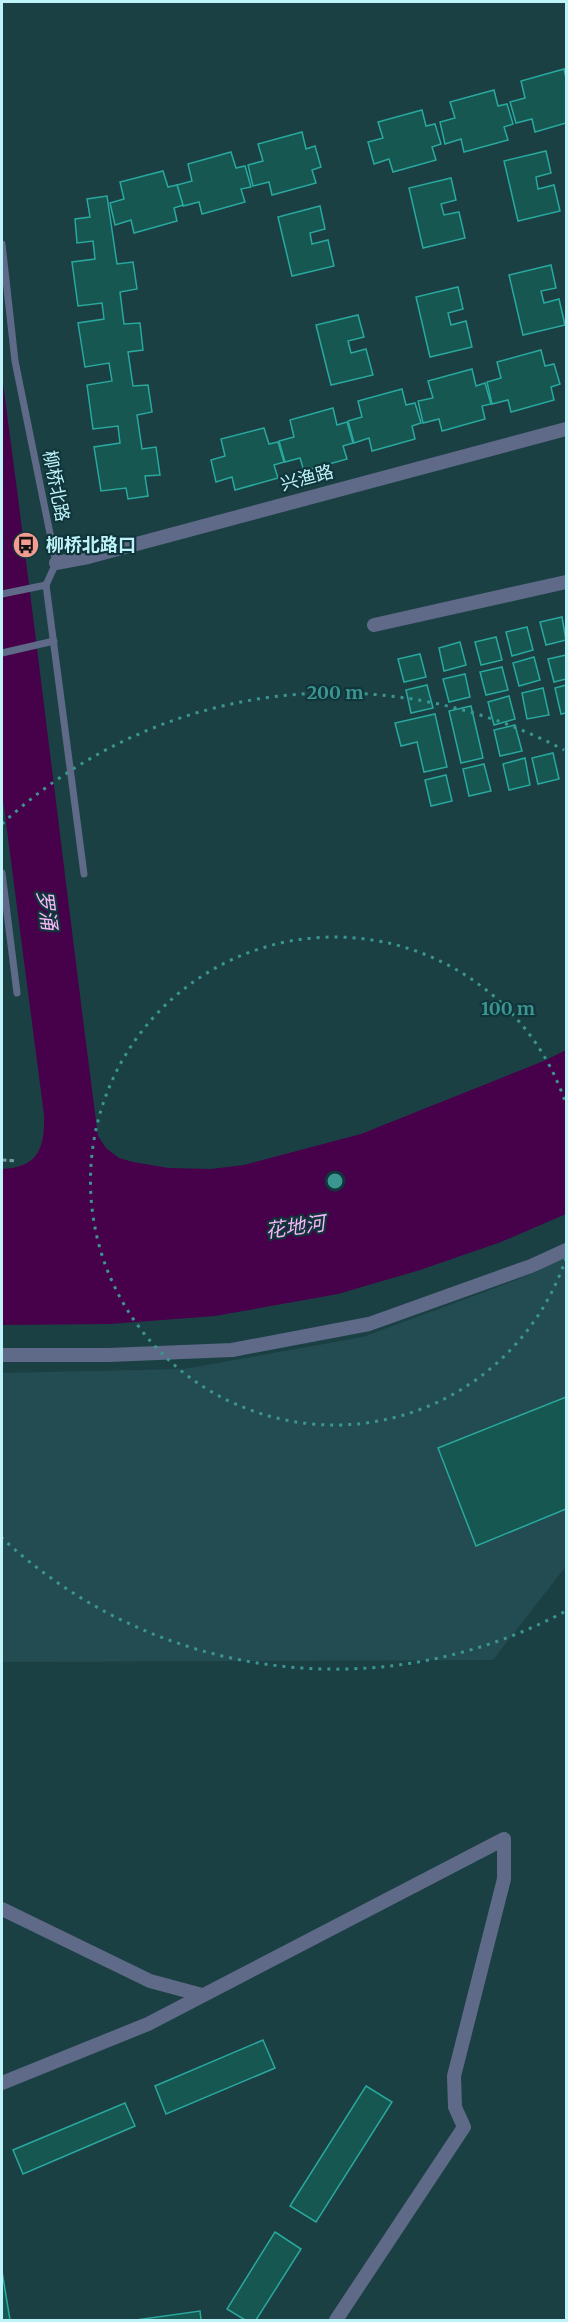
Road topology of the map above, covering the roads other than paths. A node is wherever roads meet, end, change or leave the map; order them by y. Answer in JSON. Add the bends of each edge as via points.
{"nodes":[{"id":1,"x":2,"y":244,"type":"edge"},
{"id":2,"x":567,"y":429,"type":"edge"},
{"id":3,"x":56,"y":563,"type":"junction"},
{"id":4,"x":567,"y":582,"type":"edge"},
{"id":5,"x":46,"y":585,"type":"junction"},
{"id":6,"x":2,"y":594,"type":"edge"},
{"id":7,"x":374,"y":625,"type":"dead end"},
{"id":8,"x":54,"y":642,"type":"junction"},
{"id":9,"x":2,"y":653,"type":"edge"},
{"id":10,"x":2,"y":873,"type":"edge"},
{"id":11,"x":84,"y":874,"type":"dead end"},
{"id":12,"x":16,"y":993,"type":"dead end"},
{"id":13,"x":567,"y":1250,"type":"edge"},
{"id":14,"x":2,"y":1355,"type":"edge"},
{"id":15,"x":2,"y":1909,"type":"edge"},
{"id":16,"x":202,"y":1995,"type":"junction"},
{"id":17,"x":2,"y":2083,"type":"edge"},
{"id":18,"x":336,"y":2320,"type":"edge"}],
"edges":[{"from":1,"to":3,"type":"lane","name":"柳桥北路","via":[[15,361]]},
{"from":2,"to":3,"type":"street","name":"兴渔路"},
{"from":3,"to":5,"type":"lane"},
{"from":4,"to":7,"type":"street"},
{"from":5,"to":6,"type":"lane"},
{"from":5,"to":8,"type":"lane"},
{"from":8,"to":9,"type":"lane"},
{"from":8,"to":11,"type":"lane"},
{"from":10,"to":12,"type":"lane"},
{"from":13,"to":14,"type":"street","via":[[369,1324],[244,1348],[109,1355]]},
{"from":15,"to":16,"type":"street","via":[[150,1981]]},
{"from":16,"to":17,"type":"street","via":[[148,2024]]},
{"from":16,"to":18,"type":"street","via":[[504,1839],[504,1879],[454,2076],[455,2107],[464,2127]]}]}
